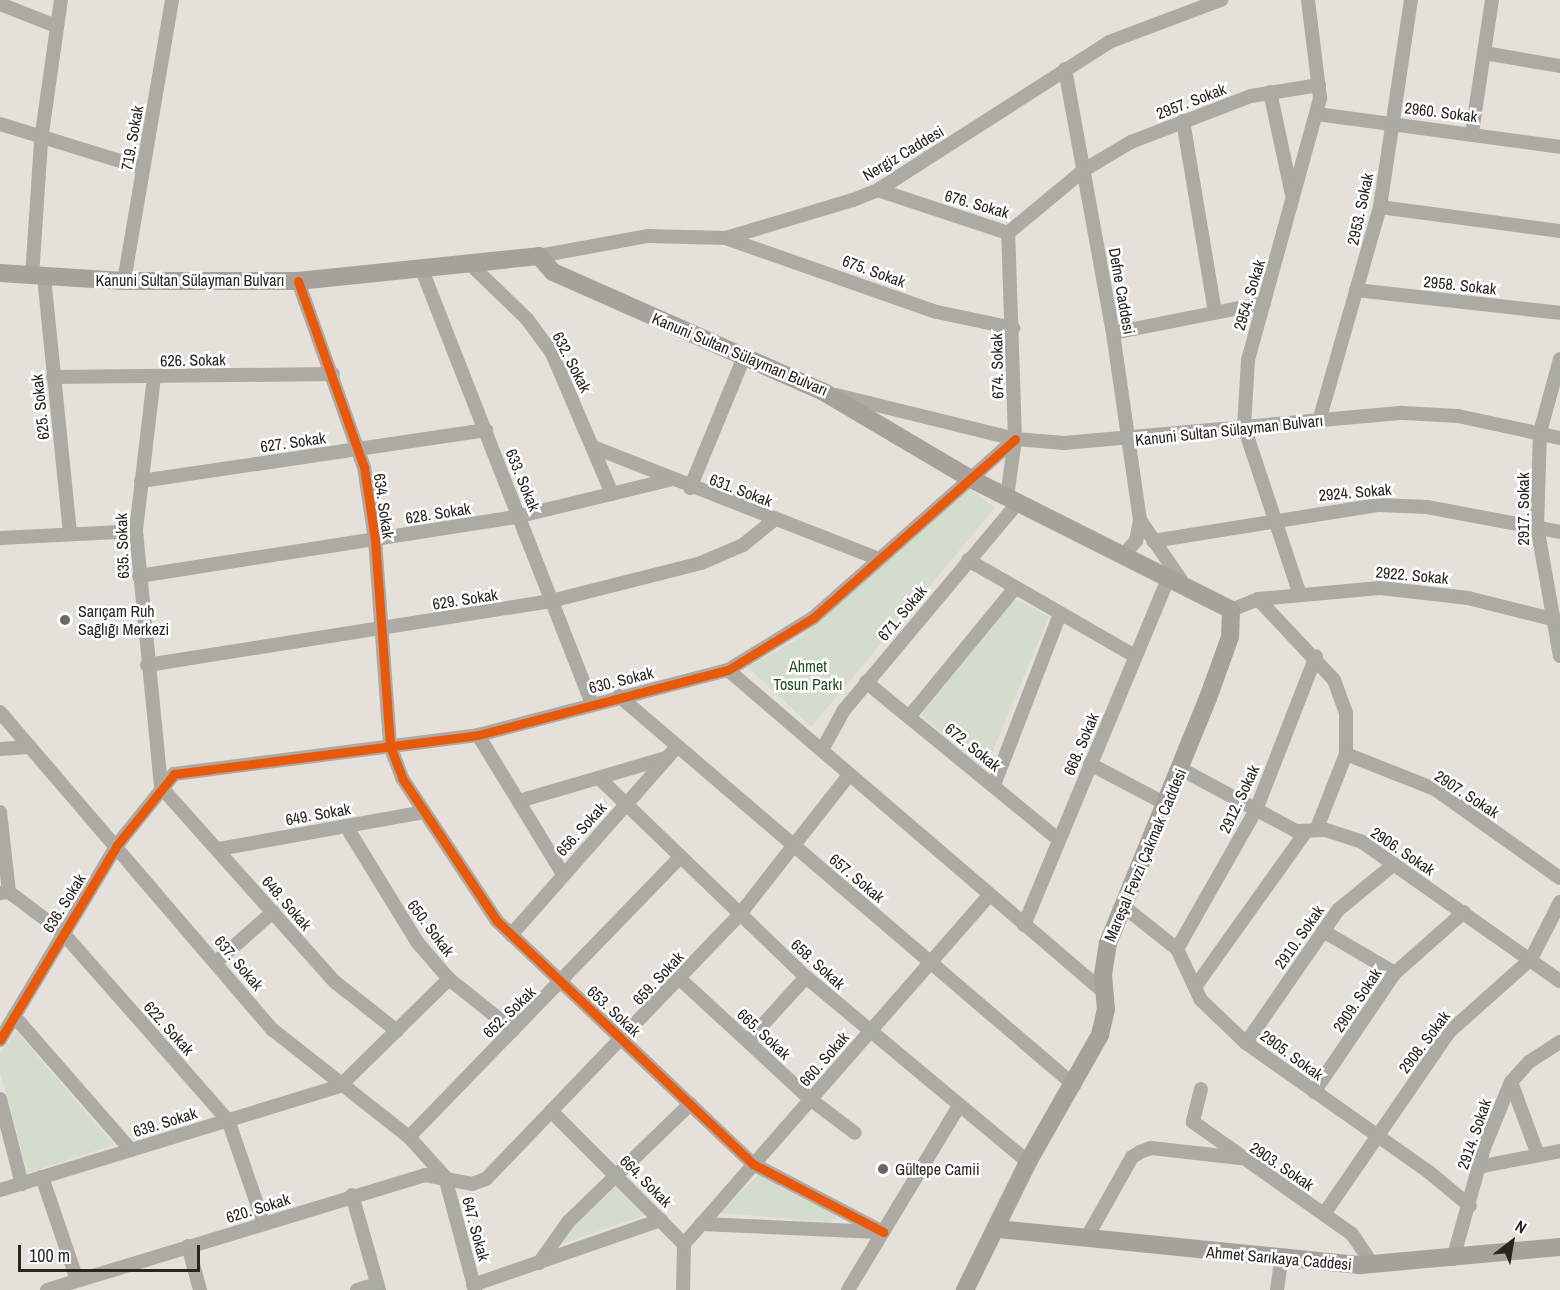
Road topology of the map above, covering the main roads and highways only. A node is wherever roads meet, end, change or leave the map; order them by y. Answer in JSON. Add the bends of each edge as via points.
{"nodes":[{"id":1,"x":0,"y":273,"type":"edge"},
{"id":2,"x":1231,"y":610,"type":"joint"},
{"id":3,"x":998,"y":1229,"type":"junction"},
{"id":4,"x":1560,"y":1247,"type":"edge"},
{"id":5,"x":965,"y":1290,"type":"edge"}],
"edges":[{"from":1,"to":2,"type":"main road","name":"Kanuni Sultan Sülayman Bulvarı","via":[[124,281],[298,281],[472,266],[539,256],[553,272],[822,392],[969,478]]},
{"from":2,"to":3,"type":"main road","name":"Mareşal Fevzi Çakmak Caddesi","via":[[1230,637],[1104,958],[1104,1021],[1074,1084],[1028,1162]]},
{"from":3,"to":4,"type":"main road","name":"Ahmet Sarıkaya Caddesi","via":[[1281,1260],[1372,1264]]},
{"from":3,"to":5,"type":"main road","name":"Mareşal Fevzi Çakmak Caddesi"}]}
